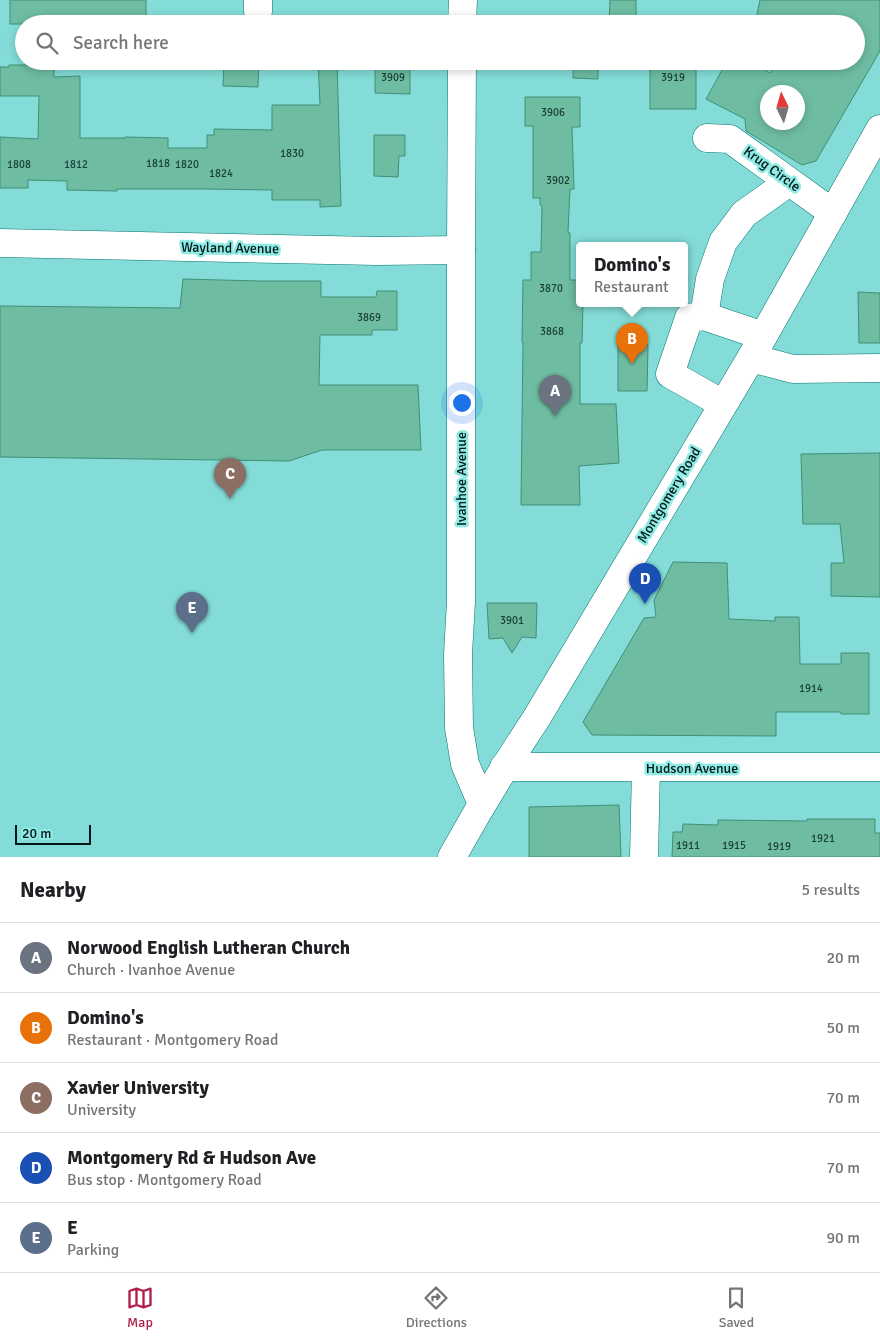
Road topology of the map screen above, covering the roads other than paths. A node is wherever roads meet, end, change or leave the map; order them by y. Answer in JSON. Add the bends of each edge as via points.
{"nodes":[{"id":1,"x":463,"y":0,"type":"edge"},
{"id":2,"x":462,"y":15,"type":"edge"},
{"id":3,"x":462,"y":70,"type":"edge"},
{"id":4,"x":880,"y":129,"type":"edge"},
{"id":5,"x":707,"y":138,"type":"dead end"},
{"id":6,"x":789,"y":182,"type":"junction"},
{"id":7,"x":832,"y":213,"type":"junction"},
{"id":8,"x":0,"y":243,"type":"edge"},
{"id":9,"x":461,"y":250,"type":"junction"},
{"id":10,"x":704,"y":316,"type":"junction"},
{"id":11,"x":757,"y":347,"type":"junction"},
{"id":12,"x":880,"y":368,"type":"edge"},
{"id":13,"x":723,"y":404,"type":"junction"},
{"id":14,"x":504,"y":767,"type":"junction"},
{"id":15,"x":880,"y":767,"type":"edge"},
{"id":16,"x":646,"y":768,"type":"junction"},
{"id":17,"x":482,"y":804,"type":"junction"},
{"id":18,"x":452,"y":857,"type":"edge"},
{"id":19,"x":644,"y":857,"type":"edge"}],
"edges":[{"from":1,"to":2,"type":"street"},
{"from":3,"to":9,"type":"street","name":"Ivanhoe Avenue"},
{"from":4,"to":7,"type":"street","name":"Montgomery Road"},
{"from":5,"to":6,"type":"street","name":"Krug Circle","via":[[730,139]]},
{"from":6,"to":7,"type":"street","name":"Krug Circle"},
{"from":6,"to":10,"type":"street","via":[[744,214],[723,242],[710,279]]},
{"from":7,"to":11,"type":"street","name":"Montgomery Road"},
{"from":8,"to":9,"type":"street","name":"Wayland Avenue"},
{"from":9,"to":17,"type":"street","name":"Ivanhoe Avenue","via":[[460,728],[465,764]]},
{"from":10,"to":11,"type":"street"},
{"from":10,"to":13,"type":"street","via":[[689,318],[670,374]]},
{"from":11,"to":12,"type":"street","via":[[793,369]]},
{"from":11,"to":13,"type":"street","name":"Montgomery Road"},
{"from":13,"to":14,"type":"street","name":"Montgomery Road","via":[[536,719]]},
{"from":14,"to":16,"type":"street","name":"Hudson Avenue"},
{"from":14,"to":17,"type":"street","name":"Montgomery Road"},
{"from":15,"to":16,"type":"street","name":"Hudson Avenue"},
{"from":16,"to":19,"type":"street"},
{"from":17,"to":18,"type":"street","name":"Montgomery Road"}]}
